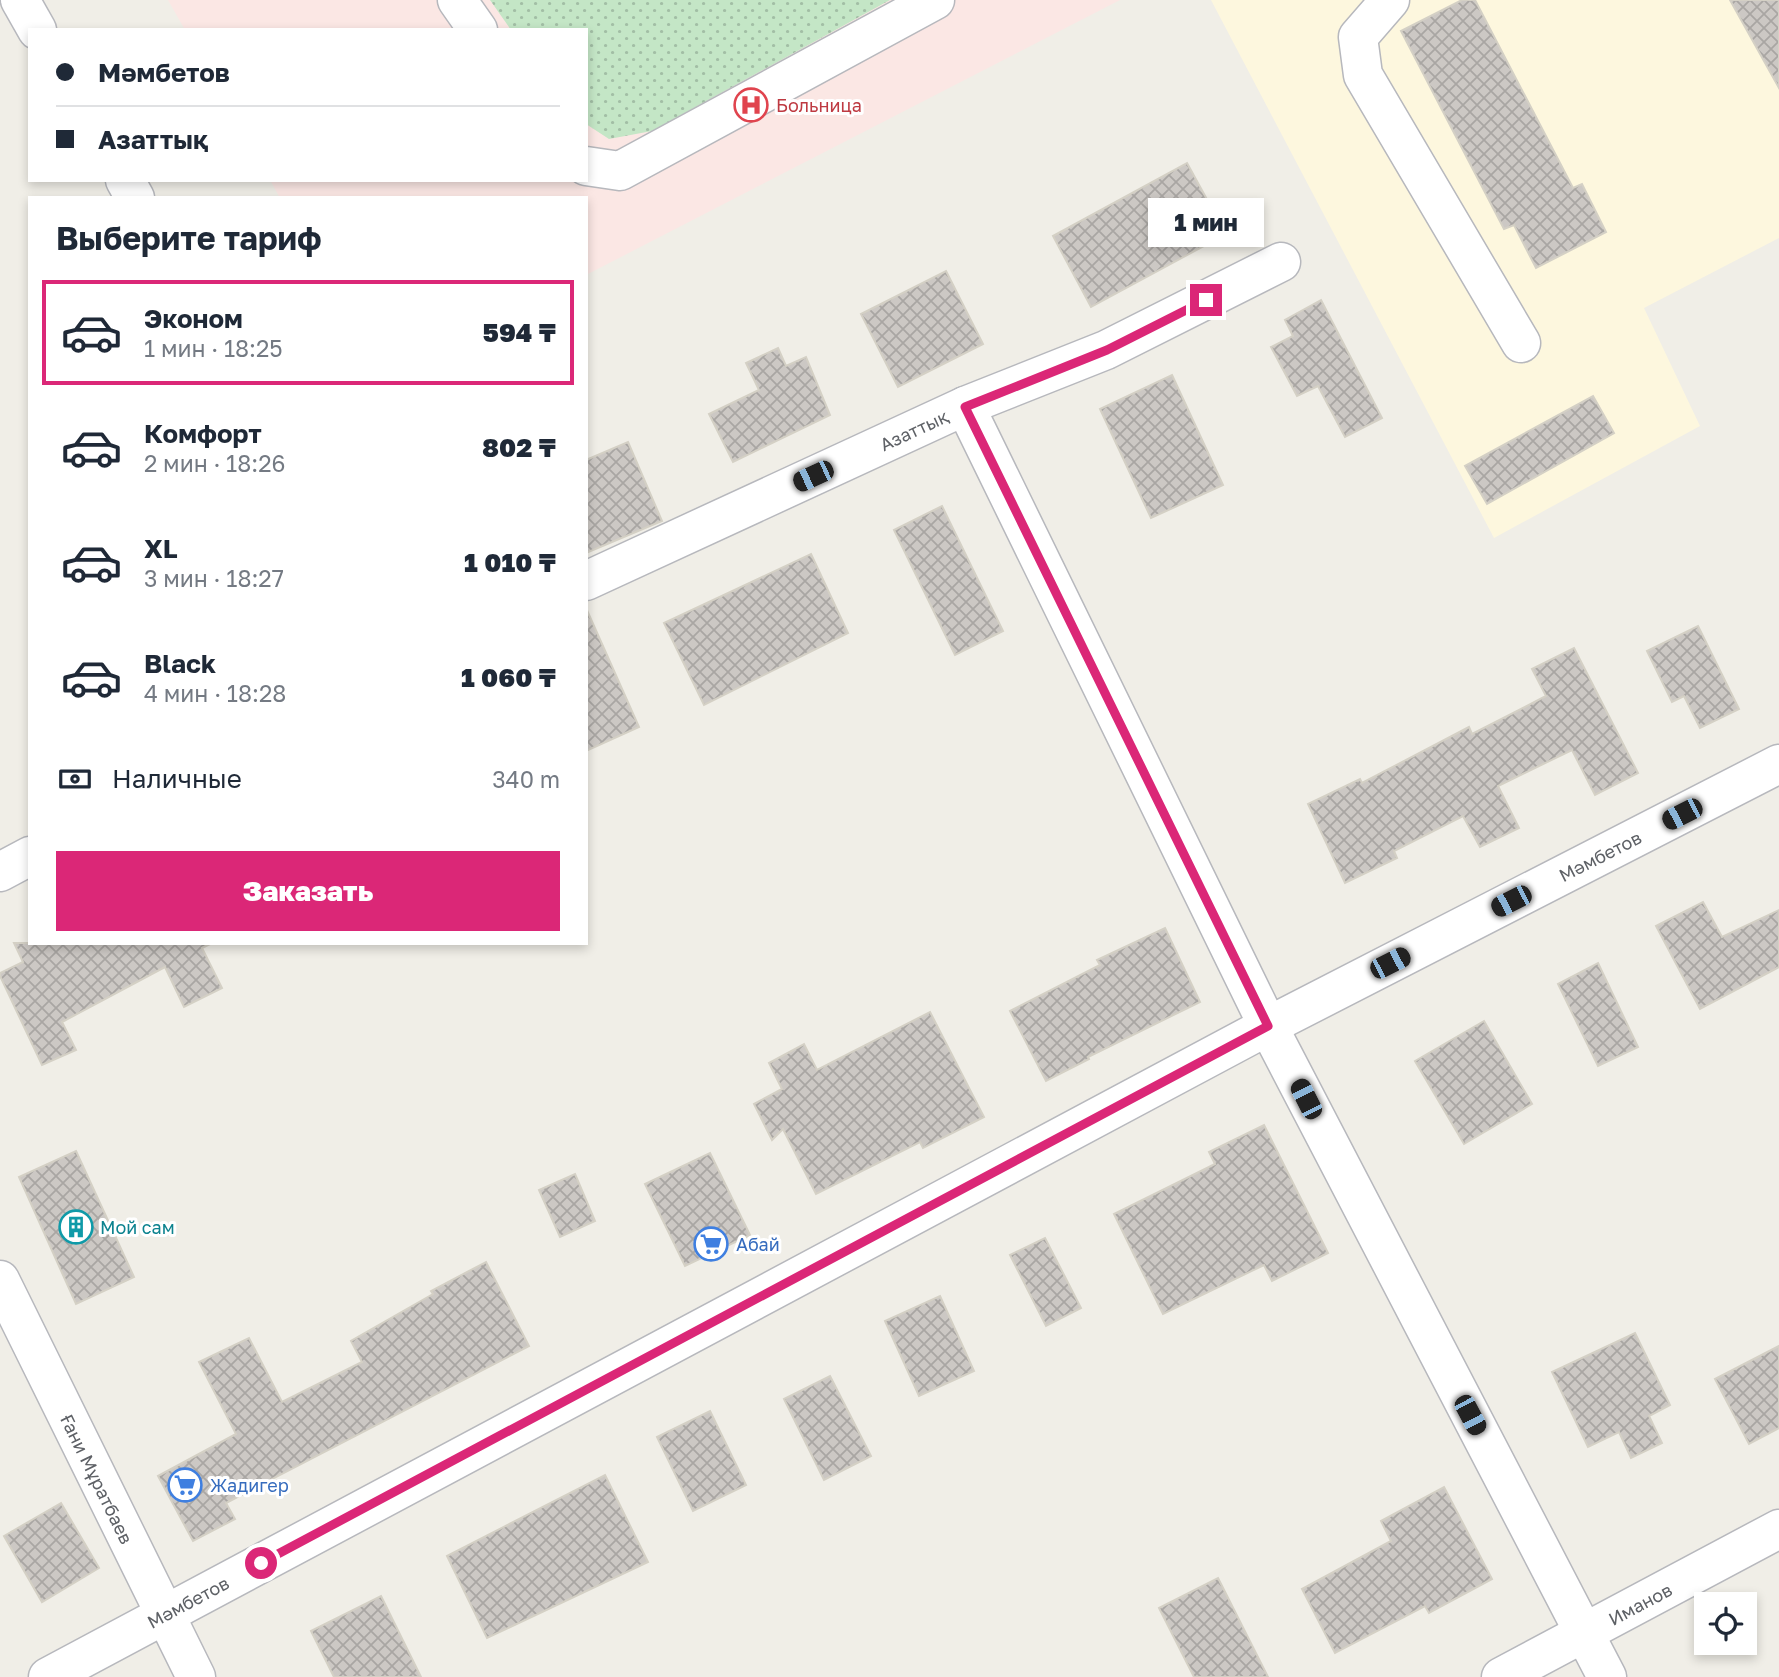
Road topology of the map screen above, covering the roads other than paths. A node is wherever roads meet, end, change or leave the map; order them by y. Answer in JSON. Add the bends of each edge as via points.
{"nodes":[{"id":1,"x":20,"y":0,"type":"edge"},
{"id":2,"x":457,"y":0,"type":"edge"},
{"id":3,"x":935,"y":0,"type":"edge"},
{"id":4,"x":1390,"y":0,"type":"edge"},
{"id":5,"x":36,"y":28,"type":"edge"},
{"id":6,"x":477,"y":28,"type":"edge"},
{"id":7,"x":588,"y":166,"type":"edge"},
{"id":8,"x":1281,"y":262,"type":"dead end"},
{"id":9,"x":1521,"y":343,"type":"dead end"},
{"id":10,"x":965,"y":407,"type":"junction"},
{"id":11,"x":588,"y":580,"type":"edge"},
{"id":12,"x":1779,"y":764,"type":"edge"},
{"id":13,"x":28,"y":857,"type":"edge"},
{"id":14,"x":0,"y":872,"type":"edge"},
{"id":15,"x":1268,"y":1026,"type":"junction"},
{"id":16,"x":0,"y":1280,"type":"edge"},
{"id":17,"x":1779,"y":1530,"type":"edge"},
{"id":18,"x":163,"y":1615,"type":"junction"},
{"id":19,"x":1584,"y":1633,"type":"junction"},
{"id":20,"x":48,"y":1677,"type":"edge"},
{"id":21,"x":196,"y":1677,"type":"edge"},
{"id":22,"x":1501,"y":1677,"type":"edge"},
{"id":23,"x":1607,"y":1677,"type":"edge"}],
"edges":[{"from":1,"to":5,"type":"street"},
{"from":2,"to":6,"type":"street"},
{"from":3,"to":7,"type":"street","via":[[621,171]]},
{"from":4,"to":9,"type":"street","via":[[1358,37],[1363,75]]},
{"from":8,"to":10,"type":"street","name":"Азаттық","via":[[1107,350]]},
{"from":10,"to":11,"type":"street","name":"Азаттық"},
{"from":10,"to":15,"type":"street"},
{"from":12,"to":15,"type":"street","name":"Мәмбетов"},
{"from":13,"to":14,"type":"street"},
{"from":15,"to":18,"type":"street","name":"Мәмбетов"},
{"from":15,"to":19,"type":"street"},
{"from":16,"to":18,"type":"street","name":"Ғани Мұратбаев"},
{"from":17,"to":19,"type":"street","name":"Иманов"},
{"from":18,"to":20,"type":"street","name":"Мәмбетов"},
{"from":18,"to":21,"type":"street","name":"Ғани Мұратбаев"},
{"from":19,"to":22,"type":"street","name":"Иманов"},
{"from":19,"to":23,"type":"street"}]}
